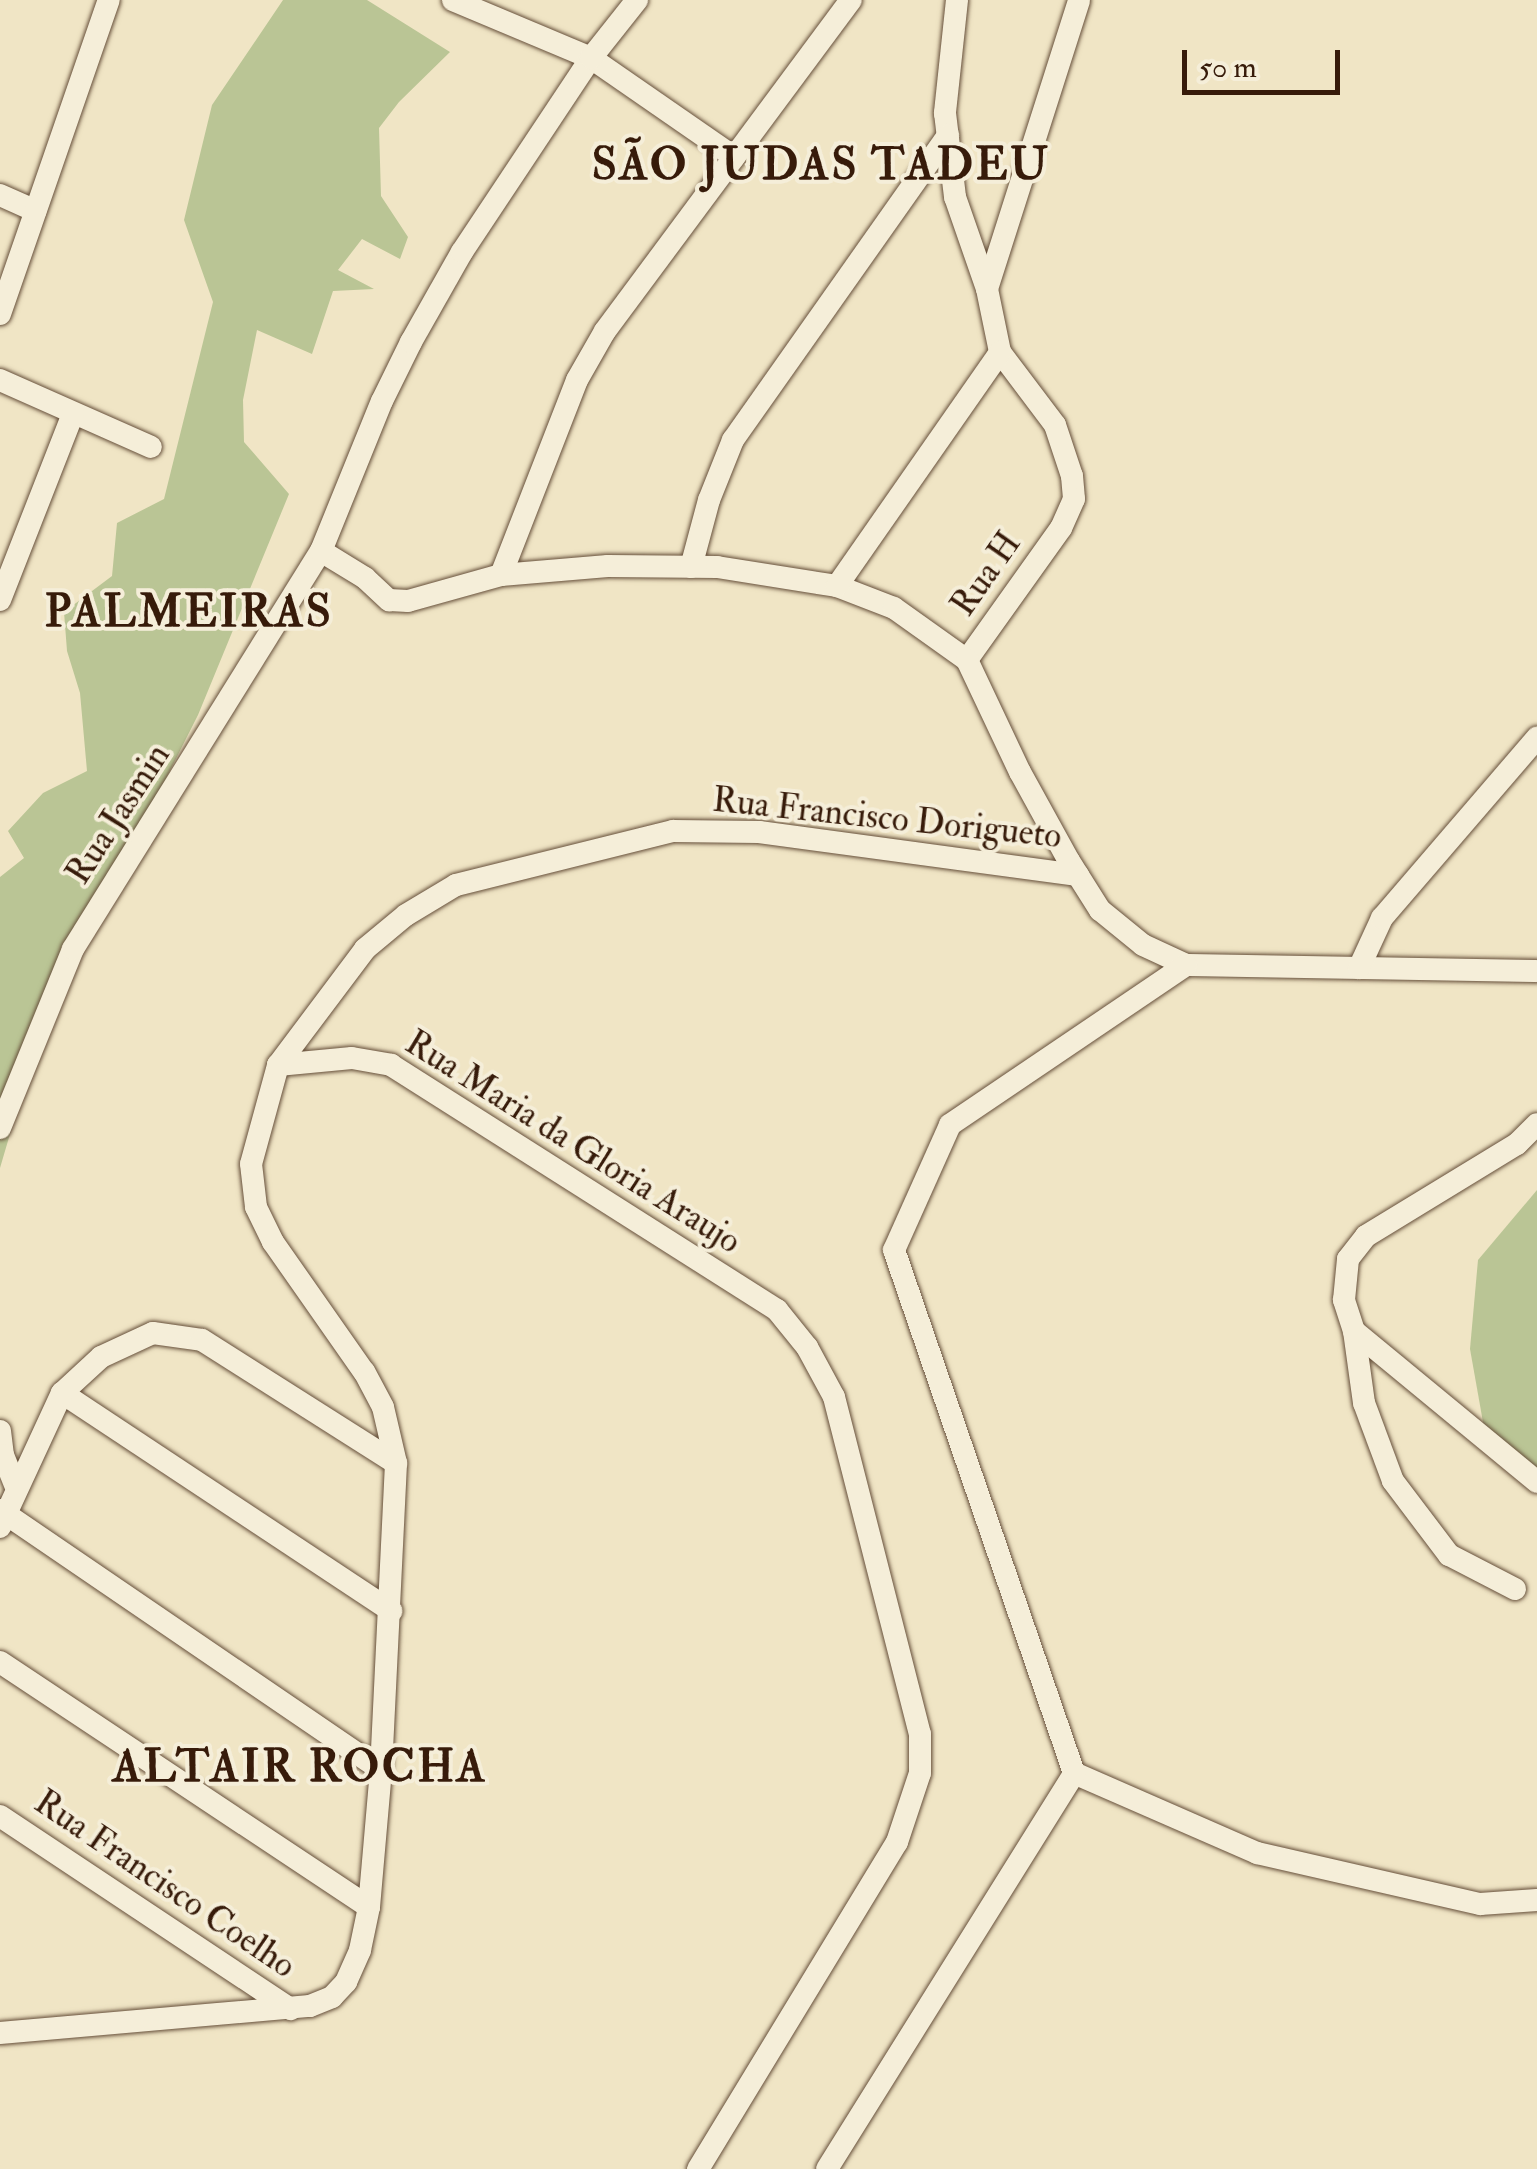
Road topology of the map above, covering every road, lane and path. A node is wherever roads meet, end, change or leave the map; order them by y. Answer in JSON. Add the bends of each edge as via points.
{"nodes":[{"id":1,"x":109,"y":0,"type":"edge"},
{"id":2,"x":452,"y":0,"type":"edge"},
{"id":3,"x":636,"y":0,"type":"edge"},
{"id":4,"x":850,"y":0,"type":"edge"},
{"id":5,"x":957,"y":0,"type":"edge"},
{"id":6,"x":1079,"y":0,"type":"edge"},
{"id":7,"x":592,"y":58,"type":"junction"},
{"id":8,"x":948,"y":135,"type":"junction"},
{"id":9,"x":734,"y":157,"type":"junction"},
{"id":10,"x":0,"y":195,"type":"edge"},
{"id":11,"x":36,"y":211,"type":"junction"},
{"id":12,"x":987,"y":289,"type":"junction"},
{"id":13,"x":0,"y":314,"type":"edge"},
{"id":14,"x":1000,"y":352,"type":"junction"},
{"id":15,"x":0,"y":380,"type":"edge"},
{"id":16,"x":73,"y":414,"type":"junction"},
{"id":17,"x":151,"y":447,"type":"dead end"},
{"id":18,"x":322,"y":552,"type":"junction"},
{"id":19,"x":691,"y":567,"type":"junction"},
{"id":20,"x":501,"y":575,"type":"junction"},
{"id":21,"x":836,"y":586,"type":"junction"},
{"id":22,"x":0,"y":600,"type":"edge"},
{"id":23,"x":968,"y":660,"type":"junction"},
{"id":24,"x":1533,"y":748,"type":"edge"},
{"id":25,"x":1078,"y":875,"type":"junction"},
{"id":26,"x":1186,"y":965,"type":"junction"},
{"id":27,"x":1358,"y":968,"type":"junction"},
{"id":28,"x":1537,"y":971,"type":"edge"},
{"id":29,"x":278,"y":1065,"type":"junction"},
{"id":30,"x":1537,"y":1124,"type":"edge"},
{"id":31,"x":0,"y":1128,"type":"edge"},
{"id":32,"x":1354,"y":1331,"type":"junction"},
{"id":33,"x":62,"y":1392,"type":"junction"},
{"id":34,"x":0,"y":1431,"type":"edge"},
{"id":35,"x":396,"y":1463,"type":"junction"},
{"id":36,"x":1537,"y":1482,"type":"edge"},
{"id":37,"x":18,"y":1489,"type":"junction"},
{"id":38,"x":2,"y":1517,"type":"edge"},
{"id":39,"x":1515,"y":1588,"type":"dead end"},
{"id":40,"x":391,"y":1611,"type":"junction"},
{"id":41,"x":0,"y":1662,"type":"edge"},
{"id":42,"x":380,"y":1770,"type":"junction"},
{"id":43,"x":1074,"y":1773,"type":"junction"},
{"id":44,"x":0,"y":1816,"type":"edge"},
{"id":45,"x":1537,"y":1900,"type":"edge"},
{"id":46,"x":369,"y":1907,"type":"junction"},
{"id":47,"x":291,"y":2009,"type":"junction"},
{"id":48,"x":0,"y":2032,"type":"edge"},
{"id":49,"x":698,"y":2169,"type":"edge"},
{"id":50,"x":827,"y":2169,"type":"edge"}],
"edges":[{"from":1,"to":11,"type":"street"},
{"from":2,"to":7,"type":"street"},
{"from":3,"to":7,"type":"street","name":"Rua Jasmin"},
{"from":4,"to":9,"type":"street"},
{"from":5,"to":8,"type":"street"},
{"from":6,"to":12,"type":"street"},
{"from":7,"to":9,"type":"street"},
{"from":7,"to":18,"type":"street","name":"Rua Jasmin","via":[[462,252],[411,342]]},
{"from":8,"to":12,"type":"street","via":[[955,197]]},
{"from":8,"to":19,"type":"street","via":[[732,440]]},
{"from":9,"to":20,"type":"street","via":[[605,330],[577,380]]},
{"from":10,"to":11,"type":"street"},
{"from":11,"to":13,"type":"street"},
{"from":12,"to":14,"type":"street"},
{"from":14,"to":21,"type":"street"},
{"from":14,"to":23,"type":"street","name":"Rua H","via":[[1055,425],[1074,499],[1061,528]]},
{"from":15,"to":16,"type":"street"},
{"from":16,"to":17,"type":"street"},
{"from":16,"to":22,"type":"street"},
{"from":18,"to":20,"type":"street","via":[[389,600]]},
{"from":18,"to":31,"type":"street","name":"Rua Jasmin","via":[[73,949]]},
{"from":19,"to":20,"type":"street"},
{"from":19,"to":21,"type":"street"},
{"from":21,"to":23,"type":"street","via":[[894,608]]},
{"from":23,"to":25,"type":"street"},
{"from":24,"to":27,"type":"street","via":[[1382,918]]},
{"from":25,"to":26,"type":"street","name":"Rua Francisco Dorigueto","via":[[1114,922]]},
{"from":25,"to":29,"type":"street","name":"Rua Francisco Dorigueto","via":[[758,832],[673,831],[576,852],[456,884],[406,916],[365,949]]},
{"from":26,"to":27,"type":"street","name":"Rua Francisco Dorigueto"},
{"from":26,"to":43,"type":"street","via":[[950,1125],[894,1250]]},
{"from":27,"to":28,"type":"street","name":"Rua Francisco Dorigueto"},
{"from":29,"to":35,"type":"street","via":[[250,1164],[256,1207],[272,1242],[364,1372],[383,1407]]},
{"from":29,"to":49,"type":"street","name":"Rua Maria da Gloria Araujo","via":[[352,1058],[391,1065],[778,1310],[834,1397],[920,1734],[920,1772],[897,1842]]},
{"from":30,"to":32,"type":"street","via":[[1517,1144],[1366,1236],[1348,1259],[1344,1300]]},
{"from":32,"to":36,"type":"street"},
{"from":32,"to":39,"type":"street","via":[[1364,1402],[1394,1481],[1449,1555]]},
{"from":33,"to":35,"type":"street","via":[[124,1343],[153,1332],[182,1334],[202,1340]]},
{"from":33,"to":37,"type":"street"},
{"from":33,"to":40,"type":"street"},
{"from":34,"to":37,"type":"street"},
{"from":35,"to":40,"type":"street"},
{"from":37,"to":38,"type":"street"},
{"from":38,"to":42,"type":"street"},
{"from":40,"to":42,"type":"street"},
{"from":41,"to":46,"type":"street"},
{"from":42,"to":46,"type":"street"},
{"from":43,"to":45,"type":"street","via":[[1257,1853],[1480,1904]]},
{"from":43,"to":50,"type":"street"},
{"from":44,"to":47,"type":"street","name":"Rua Francisco Coelho"},
{"from":46,"to":47,"type":"street","via":[[346,1982],[332,1997]]},
{"from":47,"to":48,"type":"street"}]}
